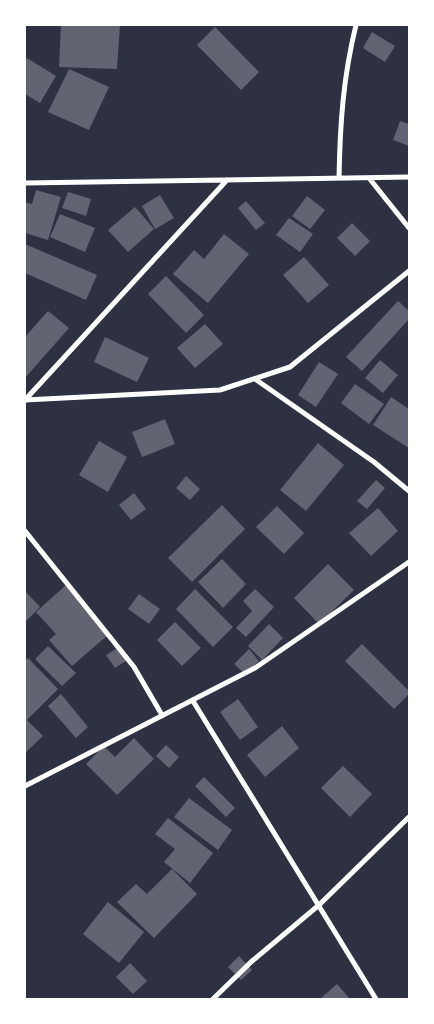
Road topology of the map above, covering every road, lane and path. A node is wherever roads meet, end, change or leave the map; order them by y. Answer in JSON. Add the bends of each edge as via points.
{"nodes":[{"id":1,"x":356,"y":25,"type":"edge"},
{"id":2,"x":409,"y":177,"type":"edge"},
{"id":3,"x":339,"y":178,"type":"junction"},
{"id":4,"x":370,"y":178,"type":"junction"},
{"id":5,"x":227,"y":180,"type":"junction"},
{"id":6,"x":25,"y":184,"type":"edge"},
{"id":7,"x":409,"y":228,"type":"edge"},
{"id":8,"x":409,"y":271,"type":"edge"},
{"id":9,"x":255,"y":379,"type":"junction"},
{"id":10,"x":25,"y":400,"type":"edge"},
{"id":11,"x":409,"y":491,"type":"edge"},
{"id":12,"x":25,"y":531,"type":"edge"},
{"id":13,"x":409,"y":562,"type":"edge"},
{"id":14,"x":193,"y":700,"type":"junction"},
{"id":15,"x":162,"y":715,"type":"junction"},
{"id":16,"x":25,"y":786,"type":"edge"},
{"id":17,"x":409,"y":817,"type":"edge"},
{"id":18,"x":319,"y":905,"type":"junction"},
{"id":19,"x":213,"y":999,"type":"edge"},
{"id":20,"x":376,"y":999,"type":"edge"}],
"edges":[{"from":1,"to":3,"type":"street","via":[[340,119]]},
{"from":2,"to":4,"type":"street"},
{"from":3,"to":4,"type":"street"},
{"from":3,"to":5,"type":"street"},
{"from":4,"to":7,"type":"street"},
{"from":5,"to":6,"type":"street"},
{"from":5,"to":10,"type":"street"},
{"from":8,"to":9,"type":"street","via":[[290,367]]},
{"from":9,"to":10,"type":"street","via":[[220,390]]},
{"from":9,"to":11,"type":"street","via":[[374,462]]},
{"from":12,"to":15,"type":"street","via":[[134,667]]},
{"from":13,"to":14,"type":"street","via":[[255,668]]},
{"from":14,"to":15,"type":"street"},
{"from":14,"to":18,"type":"street"},
{"from":15,"to":16,"type":"street"},
{"from":17,"to":18,"type":"street"},
{"from":18,"to":19,"type":"street"},
{"from":18,"to":20,"type":"street"}]}
